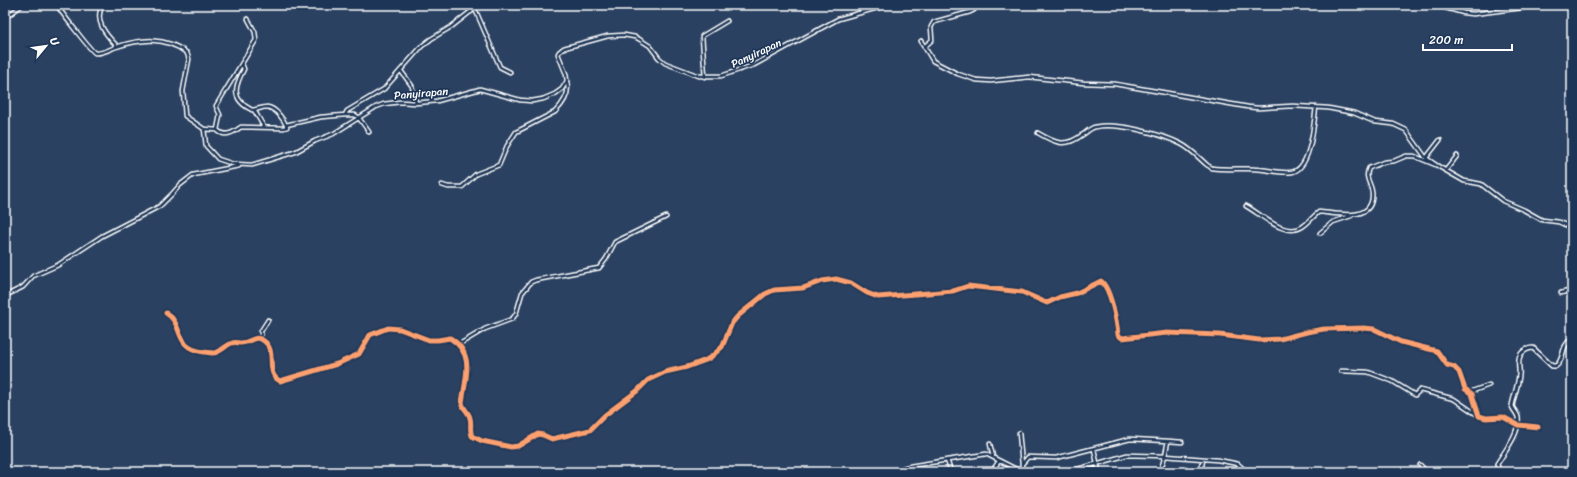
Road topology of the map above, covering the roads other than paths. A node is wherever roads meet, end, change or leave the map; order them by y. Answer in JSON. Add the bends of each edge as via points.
{"nodes":[{"id":1,"x":22,"y":5,"type":"edge"},
{"id":2,"x":57,"y":5,"type":"edge"},
{"id":3,"x":103,"y":5,"type":"edge"},
{"id":4,"x":468,"y":5,"type":"edge"},
{"id":5,"x":479,"y":5,"type":"edge"},
{"id":6,"x":888,"y":5,"type":"edge"},
{"id":7,"x":977,"y":5,"type":"edge"},
{"id":8,"x":1435,"y":5,"type":"edge"},
{"id":9,"x":1544,"y":5,"type":"edge"},
{"id":10,"x":475,"y":8,"type":"junction"},
{"id":11,"x":471,"y":12,"type":"junction"},
{"id":12,"x":5,"y":18,"type":"edge"},
{"id":13,"x":248,"y":19,"type":"dead end"},
{"id":14,"x":727,"y":21,"type":"dead end"},
{"id":15,"x":921,"y":41,"type":"dead end"},
{"id":16,"x":117,"y":46,"type":"junction"},
{"id":17,"x":924,"y":48,"type":"junction"},
{"id":18,"x":242,"y":64,"type":"junction"},
{"id":19,"x":401,"y":71,"type":"junction"},
{"id":20,"x":510,"y":72,"type":"dead end"},
{"id":21,"x":705,"y":77,"type":"junction"},
{"id":22,"x":567,"y":81,"type":"junction"},
{"id":23,"x":416,"y":103,"type":"junction"},
{"id":24,"x":1316,"y":107,"type":"junction"},
{"id":25,"x":254,"y":110,"type":"junction"},
{"id":26,"x":346,"y":115,"type":"junction"},
{"id":27,"x":359,"y":118,"type":"junction"},
{"id":28,"x":286,"y":125,"type":"junction"},
{"id":29,"x":264,"y":127,"type":"junction"},
{"id":30,"x":204,"y":128,"type":"junction"},
{"id":31,"x":217,"y":130,"type":"junction"},
{"id":32,"x":369,"y":132,"type":"dead end"},
{"id":33,"x":1038,"y":133,"type":"dead end"},
{"id":34,"x":1440,"y":140,"type":"dead end"},
{"id":35,"x":1457,"y":156,"type":"dead end"},
{"id":36,"x":1426,"y":158,"type":"junction"},
{"id":37,"x":1436,"y":165,"type":"junction"},
{"id":38,"x":242,"y":166,"type":"junction"},
{"id":39,"x":1446,"y":170,"type":"junction"},
{"id":40,"x":442,"y":185,"type":"dead end"},
{"id":41,"x":1246,"y":206,"type":"dead end"},
{"id":42,"x":1353,"y":216,"type":"junction"},
{"id":43,"x":666,"y":217,"type":"dead end"},
{"id":44,"x":1572,"y":228,"type":"edge"},
{"id":45,"x":1320,"y":233,"type":"dead end"},
{"id":46,"x":1572,"y":287,"type":"edge"},
{"id":47,"x":1561,"y":293,"type":"dead end"},
{"id":48,"x":5,"y":296,"type":"edge"},
{"id":49,"x":166,"y":313,"type":"dead end"},
{"id":50,"x":268,"y":320,"type":"dead end"},
{"id":51,"x":261,"y":339,"type":"junction"},
{"id":52,"x":1572,"y":339,"type":"edge"},
{"id":53,"x":458,"y":345,"type":"junction"},
{"id":54,"x":1342,"y":371,"type":"dead end"},
{"id":55,"x":1489,"y":385,"type":"dead end"},
{"id":56,"x":1470,"y":392,"type":"junction"},
{"id":57,"x":1479,"y":416,"type":"junction"},
{"id":58,"x":1518,"y":425,"type":"junction"},
{"id":59,"x":1538,"y":427,"type":"dead end"},
{"id":60,"x":1019,"y":433,"type":"dead end"},
{"id":61,"x":1168,"y":441,"type":"junction"},
{"id":62,"x":1182,"y":442,"type":"dead end"},
{"id":63,"x":990,"y":444,"type":"dead end"},
{"id":64,"x":1094,"y":449,"type":"junction"},
{"id":65,"x":1165,"y":456,"type":"junction"},
{"id":66,"x":993,"y":457,"type":"junction"},
{"id":67,"x":1203,"y":459,"type":"junction"},
{"id":68,"x":947,"y":460,"type":"junction"},
{"id":69,"x":999,"y":461,"type":"junction"},
{"id":70,"x":1022,"y":464,"type":"junction"},
{"id":71,"x":1098,"y":465,"type":"junction"},
{"id":72,"x":1420,"y":465,"type":"dead end"},
{"id":73,"x":890,"y":472,"type":"edge"},
{"id":74,"x":951,"y":472,"type":"edge"},
{"id":75,"x":990,"y":472,"type":"edge"},
{"id":76,"x":1022,"y":472,"type":"edge"},
{"id":77,"x":1068,"y":472,"type":"edge"},
{"id":78,"x":1099,"y":472,"type":"edge"},
{"id":79,"x":1160,"y":472,"type":"edge"},
{"id":80,"x":1201,"y":472,"type":"edge"},
{"id":81,"x":1247,"y":472,"type":"edge"},
{"id":82,"x":1436,"y":472,"type":"edge"},
{"id":83,"x":1499,"y":472,"type":"edge"}],
"edges":[{"from":1,"to":12,"type":"street"},
{"from":2,"to":16,"type":"street","via":[[91,51],[99,53]]},
{"from":3,"to":16,"type":"street","via":[[99,15],[101,23],[105,33]]},
{"from":4,"to":11,"type":"street"},
{"from":5,"to":10,"type":"street"},
{"from":6,"to":21,"type":"street","name":"Panyirapan","via":[[838,19],[747,68],[721,76]]},
{"from":7,"to":17,"type":"street","via":[[970,12],[934,22],[931,27],[932,40],[926,43]]},
{"from":8,"to":9,"type":"street","via":[[1464,14],[1473,14]]},
{"from":10,"to":11,"type":"street"},
{"from":10,"to":20,"type":"street","via":[[500,67]]},
{"from":11,"to":19,"type":"street","via":[[429,41]]},
{"from":13,"to":18,"type":"street","via":[[256,40]]},
{"from":14,"to":21,"type":"street","via":[[702,36]]},
{"from":15,"to":17,"type":"street"},
{"from":16,"to":30,"type":"street","via":[[158,40],[187,53],[189,59],[183,89],[185,114],[187,118]]},
{"from":17,"to":24,"type":"street","via":[[932,61],[958,74],[981,80],[1029,77],[1138,87],[1258,108]]},
{"from":18,"to":25,"type":"street","via":[[244,69],[235,89],[242,103]]},
{"from":18,"to":31,"type":"street","via":[[216,106],[220,115]]},
{"from":19,"to":23,"type":"street","via":[[412,86]]},
{"from":19,"to":26,"type":"street","via":[[384,89],[347,111]]},
{"from":21,"to":22,"type":"street","name":"Panyirapan","via":[[666,63],[650,46],[639,39],[613,35],[560,50],[558,53]]},
{"from":22,"to":23,"type":"street","name":"Panyirapan","via":[[555,94],[532,101],[480,89],[443,100]]},
{"from":22,"to":40,"type":"street","via":[[568,90],[560,107],[516,132],[499,165],[476,174],[462,187]]},
{"from":23,"to":27,"type":"street","name":"Panyirapan","via":[[384,104]]},
{"from":24,"to":33,"type":"street","via":[[1313,135],[1304,163],[1293,172],[1212,168],[1180,144],[1143,131],[1122,127],[1092,128],[1066,144]]},
{"from":24,"to":36,"type":"street","via":[[1397,125],[1408,132]]},
{"from":25,"to":28,"type":"street","via":[[270,108]]},
{"from":25,"to":29,"type":"street"},
{"from":26,"to":27,"type":"street"},
{"from":26,"to":28,"type":"street","via":[[322,116]]},
{"from":27,"to":32,"type":"street"},
{"from":27,"to":38,"type":"street","name":"Panyirapan","via":[[333,134],[288,155]]},
{"from":28,"to":29,"type":"street","via":[[286,128]]},
{"from":29,"to":31,"type":"street","via":[[241,127],[229,134]]},
{"from":30,"to":31,"type":"street"},
{"from":30,"to":38,"type":"street","name":"Panyirapan","via":[[206,146],[212,154],[222,161]]},
{"from":34,"to":36,"type":"street"},
{"from":35,"to":39,"type":"street"},
{"from":36,"to":37,"type":"street"},
{"from":37,"to":39,"type":"street"},
{"from":37,"to":42,"type":"street","via":[[1409,156],[1369,168],[1367,176],[1372,192],[1370,204],[1365,210]]},
{"from":38,"to":48,"type":"street","via":[[192,175],[160,206],[33,276],[23,287]]},
{"from":39,"to":44,"type":"street","via":[[1464,181],[1480,184],[1503,201],[1542,220]]},
{"from":41,"to":42,"type":"street","via":[[1272,224],[1290,229],[1302,228],[1319,212]]},
{"from":42,"to":45,"type":"street","via":[[1333,222]]},
{"from":43,"to":53,"type":"street","via":[[615,242],[599,268],[531,282],[522,292],[516,314],[512,319],[485,329]]},
{"from":46,"to":47,"type":"street"},
{"from":49,"to":51,"type":"street","via":[[175,322],[182,341],[194,350],[214,353],[232,343]]},
{"from":50,"to":51,"type":"street","via":[[261,331]]},
{"from":51,"to":53,"type":"street","via":[[270,348],[273,373],[280,381],[337,364],[359,354],[370,335],[388,328],[400,329],[429,340],[450,338]]},
{"from":52,"to":58,"type":"street","via":[[1563,350],[1561,360],[1556,366],[1552,366],[1533,348],[1521,354],[1518,385],[1512,406],[1518,416]]},
{"from":53,"to":56,"type":"street","via":[[467,360],[462,403],[470,418],[470,432],[482,441],[506,447],[518,446],[538,434],[552,439],[590,430],[648,380],[661,373],[687,367],[710,357],[722,347],[732,323],[738,316],[769,292],[803,288],[831,279],[851,283],[867,293],[878,296],[953,292],[968,286],[1022,292],[1047,302],[1077,293],[1101,281],[1109,292],[1112,309],[1117,318],[1118,336],[1122,338],[1167,333],[1220,335],[1259,340],[1280,339],[1324,329],[1373,329],[1401,342],[1437,351],[1447,365],[1458,371],[1465,389]]},
{"from":54,"to":57,"type":"street","via":[[1368,372],[1391,381],[1415,395],[1420,390],[1452,399]]},
{"from":55,"to":56,"type":"street"},
{"from":56,"to":57,"type":"street"},
{"from":57,"to":58,"type":"street","via":[[1503,418]]},
{"from":58,"to":59,"type":"street"},
{"from":58,"to":83,"type":"street","via":[[1509,446],[1497,464]]},
{"from":60,"to":70,"type":"street"},
{"from":61,"to":62,"type":"street"},
{"from":61,"to":64,"type":"street","via":[[1130,439]]},
{"from":61,"to":65,"type":"street"},
{"from":63,"to":66,"type":"street"},
{"from":64,"to":70,"type":"street","via":[[1056,458],[1028,457]]},
{"from":64,"to":71,"type":"street"},
{"from":65,"to":67,"type":"street"},
{"from":65,"to":71,"type":"street","via":[[1127,456]]},
{"from":65,"to":79,"type":"street"},
{"from":66,"to":68,"type":"street","via":[[986,454]]},
{"from":66,"to":69,"type":"street"},
{"from":67,"to":80,"type":"street"},
{"from":67,"to":81,"type":"street","via":[[1238,464]]},
{"from":68,"to":73,"type":"street"},
{"from":68,"to":74,"type":"street"},
{"from":69,"to":75,"type":"street"},
{"from":69,"to":76,"type":"street"},
{"from":70,"to":76,"type":"street"},
{"from":71,"to":77,"type":"street"},
{"from":71,"to":78,"type":"street"},
{"from":72,"to":82,"type":"street","via":[[1427,472]]}]}
